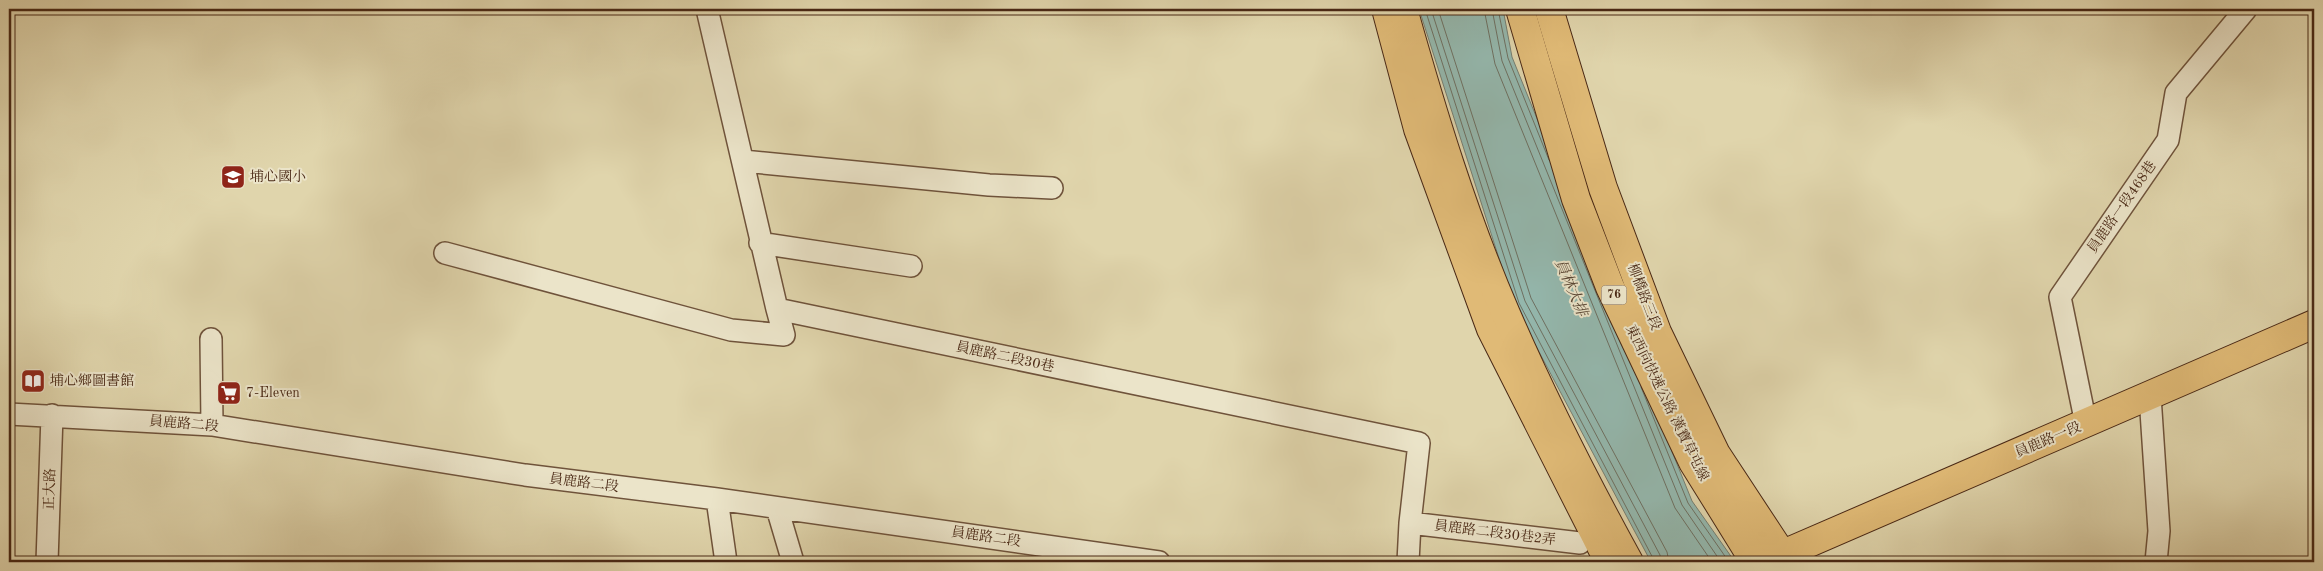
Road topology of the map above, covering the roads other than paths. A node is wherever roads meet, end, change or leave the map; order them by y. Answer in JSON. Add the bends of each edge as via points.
{"nodes":[{"id":1,"x":706,"y":9,"type":"edge"},
{"id":2,"x":1386,"y":9,"type":"edge"},
{"id":3,"x":1403,"y":9,"type":"edge"},
{"id":4,"x":1520,"y":9,"type":"edge"},
{"id":5,"x":1549,"y":9,"type":"edge"},
{"id":6,"x":2246,"y":9,"type":"edge"},
{"id":7,"x":742,"y":161,"type":"junction"},
{"id":8,"x":1052,"y":188,"type":"dead end"},
{"id":9,"x":760,"y":243,"type":"junction"},
{"id":10,"x":445,"y":252,"type":"dead end"},
{"id":11,"x":911,"y":266,"type":"dead end"},
{"id":12,"x":777,"y":309,"type":"junction"},
{"id":13,"x":2314,"y":324,"type":"edge"},
{"id":14,"x":211,"y":339,"type":"dead end"},
{"id":15,"x":2150,"y":396,"type":"junction"},
{"id":16,"x":9,"y":414,"type":"edge"},
{"id":17,"x":52,"y":415,"type":"junction"},
{"id":18,"x":2086,"y":424,"type":"junction"},
{"id":19,"x":212,"y":425,"type":"junction"},
{"id":20,"x":717,"y":499,"type":"junction"},
{"id":21,"x":777,"y":508,"type":"junction"},
{"id":22,"x":1410,"y":524,"type":"junction"},
{"id":23,"x":1580,"y":544,"type":"dead end"},
{"id":24,"x":1114,"y":559,"type":"edge"},
{"id":25,"x":1778,"y":559,"type":"edge"},
{"id":26,"x":47,"y":562,"type":"edge"},
{"id":27,"x":726,"y":562,"type":"edge"},
{"id":28,"x":793,"y":562,"type":"edge"},
{"id":29,"x":1159,"y":562,"type":"edge"},
{"id":30,"x":1408,"y":562,"type":"edge"},
{"id":31,"x":1609,"y":562,"type":"edge"},
{"id":32,"x":1629,"y":562,"type":"edge"},
{"id":33,"x":1754,"y":562,"type":"edge"},
{"id":34,"x":2156,"y":562,"type":"edge"}],
"edges":[{"from":1,"to":7,"type":"street"},
{"from":2,"to":31,"type":"main road","via":[[1418,129],[1491,329]]},
{"from":3,"to":32,"type":"main road","via":[[1434,119],[1506,314],[1594,499]]},
{"from":4,"to":33,"type":"main road","name":"東西向快速公路 漢寶草屯線","number":"76","via":[[1576,199],[1610,287],[1693,462]]},
{"from":5,"to":25,"type":"main road","name":"柳橋路三段","via":[[1602,188],[1657,332],[1716,454]]},
{"from":6,"to":18,"type":"street","name":"員鹿路一段468巷","via":[[2176,93],[2168,140],[2060,297]]},
{"from":7,"to":8,"type":"street"},
{"from":7,"to":9,"type":"street"},
{"from":9,"to":11,"type":"street"},
{"from":9,"to":12,"type":"street"},
{"from":10,"to":12,"type":"street","via":[[731,330],[784,336]]},
{"from":12,"to":22,"type":"street","name":"員鹿路二段30巷","via":[[1419,443]]},
{"from":13,"to":15,"type":"main road","name":"員鹿路一段"},
{"from":14,"to":19,"type":"street"},
{"from":15,"to":18,"type":"main road","name":"員鹿路一段"},
{"from":15,"to":34,"type":"street","via":[[2159,531]]},
{"from":16,"to":17,"type":"street","name":"員鹿路二段"},
{"from":17,"to":19,"type":"street","name":"員鹿路二段"},
{"from":17,"to":26,"type":"street","name":"正大路"},
{"from":18,"to":25,"type":"main road","name":"員鹿路一段"},
{"from":19,"to":20,"type":"street","name":"員鹿路二段","via":[[526,475]]},
{"from":20,"to":21,"type":"street","name":"員鹿路二段"},
{"from":20,"to":27,"type":"street"},
{"from":21,"to":24,"type":"street","name":"員鹿路二段"},
{"from":21,"to":28,"type":"street"},
{"from":22,"to":23,"type":"street","name":"員鹿路二段30巷2弄"},
{"from":22,"to":30,"type":"street","name":"員鹿路二段30巷"},
{"from":24,"to":29,"type":"street","name":"員鹿路二段"}]}
